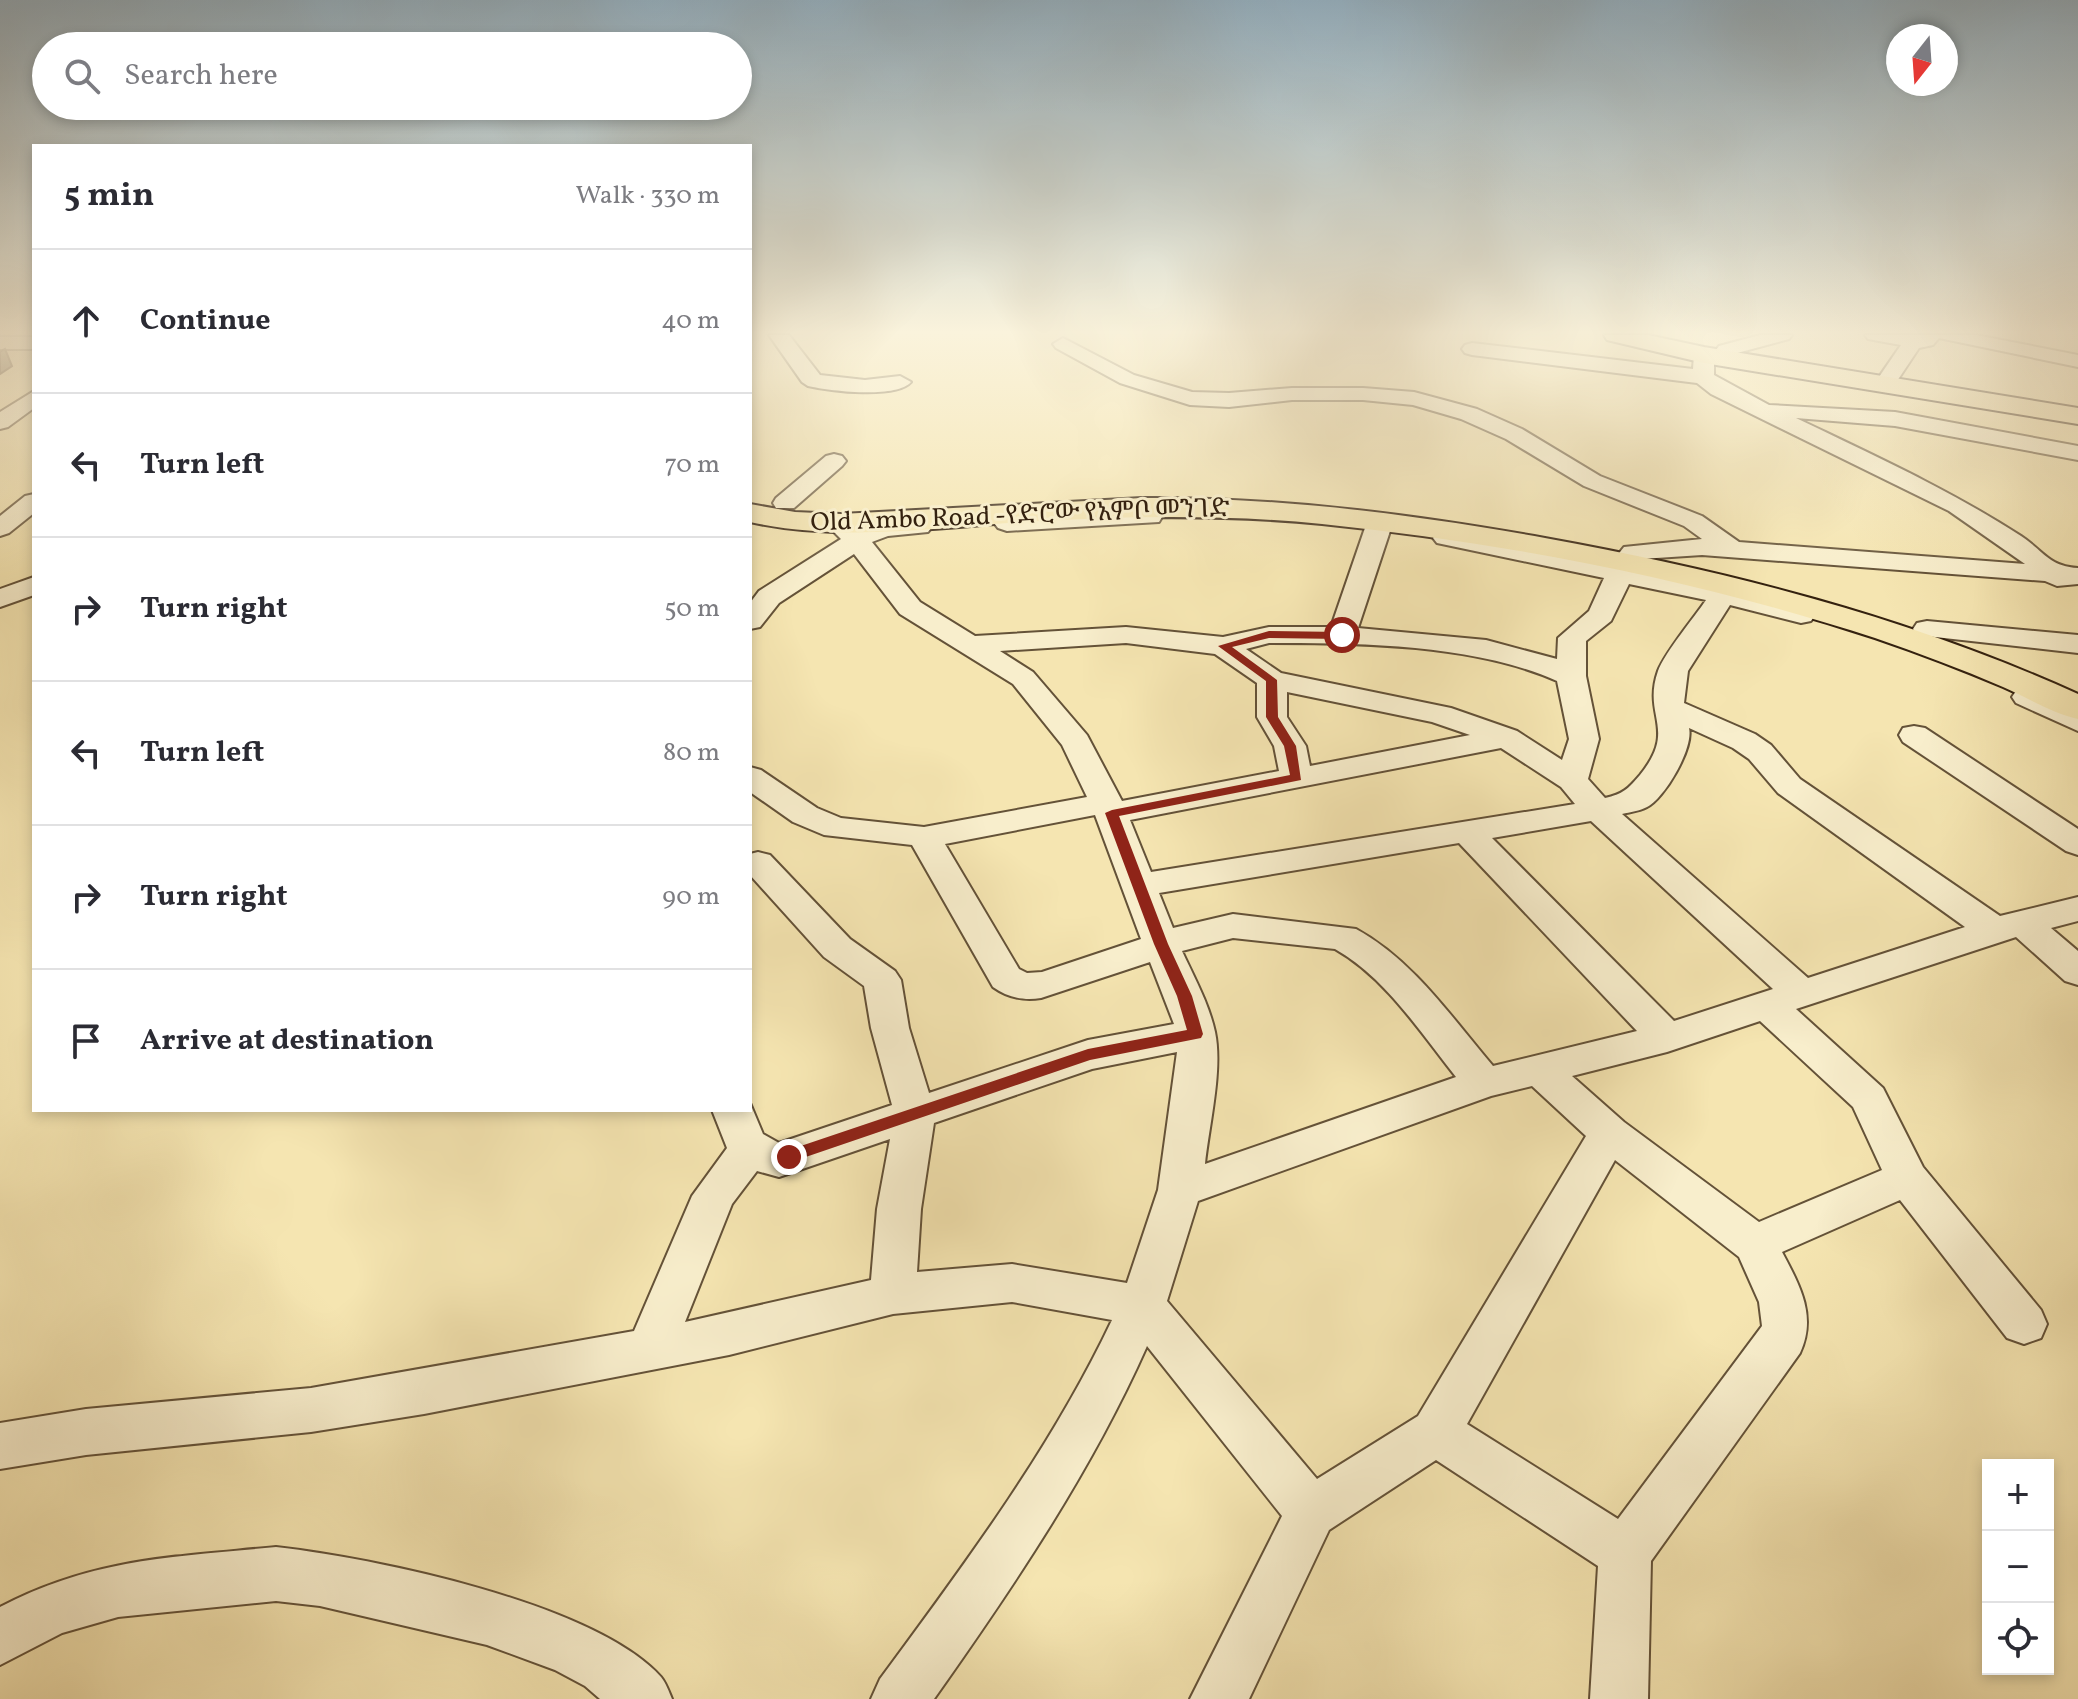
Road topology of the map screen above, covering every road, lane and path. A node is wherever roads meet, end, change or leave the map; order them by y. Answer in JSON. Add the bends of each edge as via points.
{"nodes":[{"id":1,"x":1469,"y":414,"type":"edge"},
{"id":2,"x":1772,"y":414,"type":"edge"},
{"id":3,"x":1836,"y":414,"type":"edge"},
{"id":4,"x":2078,"y":453,"type":"edge"},
{"id":5,"x":834,"y":461,"type":"dead end"},
{"id":6,"x":763,"y":505,"type":"edge"},
{"id":7,"x":1378,"y":528,"type":"junction"},
{"id":8,"x":857,"y":529,"type":"junction"},
{"id":9,"x":1522,"y":537,"type":"junction"},
{"id":10,"x":1733,"y":550,"type":"junction"},
{"id":11,"x":1626,"y":563,"type":"junction"},
{"id":12,"x":2065,"y":575,"type":"edge"},
{"id":13,"x":32,"y":586,"type":"edge"},
{"id":14,"x":2078,"y":594,"type":"edge"},
{"id":15,"x":1723,"y":595,"type":"junction"},
{"id":16,"x":0,"y":599,"type":"edge"},
{"id":17,"x":752,"y":617,"type":"edge"},
{"id":18,"x":1927,"y":629,"type":"junction"},
{"id":19,"x":1342,"y":635,"type":"junction"},
{"id":20,"x":2078,"y":644,"type":"edge"},
{"id":21,"x":968,"y":645,"type":"junction"},
{"id":22,"x":1223,"y":646,"type":"junction"},
{"id":23,"x":1571,"y":676,"type":"junction"},
{"id":24,"x":1272,"y":680,"type":"junction"},
{"id":25,"x":2078,"y":690,"type":"edge"},
{"id":26,"x":1669,"y":707,"type":"junction"},
{"id":27,"x":2078,"y":708,"type":"edge"},
{"id":28,"x":2078,"y":722,"type":"edge"},
{"id":29,"x":1914,"y":735,"type":"dead end"},
{"id":30,"x":1506,"y":738,"type":"junction"},
{"id":31,"x":752,"y":778,"type":"edge"},
{"id":32,"x":1296,"y":778,"type":"junction"},
{"id":33,"x":1572,"y":780,"type":"junction"},
{"id":34,"x":1110,"y":808,"type":"junction"},
{"id":35,"x":1598,"y":810,"type":"junction"},
{"id":36,"x":1465,"y":830,"type":"junction"},
{"id":37,"x":924,"y":837,"type":"junction"},
{"id":38,"x":2078,"y":844,"type":"edge"},
{"id":39,"x":758,"y":863,"type":"dead end"},
{"id":40,"x":1139,"y":885,"type":"junction"},
{"id":41,"x":2078,"y":909,"type":"edge"},
{"id":42,"x":2008,"y":926,"type":"junction"},
{"id":43,"x":1161,"y":944,"type":"junction"},
{"id":44,"x":2078,"y":972,"type":"edge"},
{"id":45,"x":1785,"y":1000,"type":"junction"},
{"id":46,"x":1196,"y":1034,"type":"junction"},
{"id":47,"x":1667,"y":1038,"type":"junction"},
{"id":48,"x":1541,"y":1071,"type":"junction"},
{"id":49,"x":1484,"y":1083,"type":"junction"},
{"id":50,"x":734,"y":1112,"type":"edge"},
{"id":51,"x":915,"y":1113,"type":"junction"},
{"id":52,"x":1609,"y":1133,"type":"junction"},
{"id":53,"x":749,"y":1151,"type":"junction"},
{"id":54,"x":1907,"y":1178,"type":"junction"},
{"id":55,"x":1180,"y":1190,"type":"junction"},
{"id":56,"x":1755,"y":1244,"type":"junction"},
{"id":57,"x":893,"y":1294,"type":"junction"},
{"id":58,"x":1142,"y":1305,"type":"junction"},
{"id":59,"x":2024,"y":1324,"type":"dead end"},
{"id":60,"x":650,"y":1349,"type":"junction"},
{"id":61,"x":1436,"y":1432,"type":"junction"},
{"id":62,"x":0,"y":1446,"type":"edge"},
{"id":63,"x":1311,"y":1512,"type":"junction"},
{"id":64,"x":1625,"y":1553,"type":"junction"},
{"id":65,"x":0,"y":1637,"type":"edge"},
{"id":66,"x":912,"y":1694,"type":"edge"},
{"id":67,"x":643,"y":1699,"type":"edge"},
{"id":68,"x":1219,"y":1699,"type":"edge"},
{"id":69,"x":1619,"y":1699,"type":"edge"}],
"edges":[{"from":1,"to":10,"type":"street","via":[[1592,481],[1675,511]]},
{"from":2,"to":12,"type":"street","via":[[1958,506]]},
{"from":3,"to":4,"type":"street","via":[[1883,417]]},
{"from":5,"to":6,"type":"street"},
{"from":6,"to":8,"type":"main road","name":"Old Ambo Road -የድሮው የአምቦ መንገድ"},
{"from":6,"to":9,"type":"main road","name":"Old Ambo Road -የድሮው የአምቦ መንገድ","via":[[858,510],[1127,497],[1278,498],[1389,509]]},
{"from":7,"to":8,"type":"street","via":[[1188,516]]},
{"from":7,"to":11,"type":"street"},
{"from":7,"to":19,"type":"street"},
{"from":8,"to":9,"type":"main road","name":"Old Ambo Road -የድሮው የአምቦ መንገድ","via":[[1111,508],[1212,507],[1350,516]]},
{"from":8,"to":17,"type":"street","via":[[759,605]]},
{"from":8,"to":21,"type":"street","via":[[910,608]]},
{"from":9,"to":11,"type":"main road","name":"Old Ambo Road -የድሮው የአምቦ መንገድ"},
{"from":10,"to":11,"type":"street","via":[[1680,547]]},
{"from":10,"to":12,"type":"street"},
{"from":11,"to":15,"type":"street"},
{"from":11,"to":18,"type":"main road","name":"Old Ambo Road -የድሮው የአምቦ መንገድ","via":[[1802,591]]},
{"from":11,"to":23,"type":"street","via":[[1601,615],[1572,638]]},
{"from":11,"to":27,"type":"main road","name":"Old Ambo Road -የድሮው የአምቦ መንገድ","via":[[1846,615],[1978,662]]},
{"from":12,"to":14,"type":"street"},
{"from":13,"to":16,"type":"street"},
{"from":15,"to":26,"type":"street","via":[[1673,671]]},
{"from":15,"to":28,"type":"street","via":[[1892,644]]},
{"from":18,"to":20,"type":"street"},
{"from":18,"to":25,"type":"main road","name":"Old Ambo Road -የድሮው የአምቦ መንገድ"},
{"from":19,"to":22,"type":"street","via":[[1269,635]]},
{"from":19,"to":23,"type":"street","via":[[1486,649],[1532,659]]},
{"from":21,"to":22,"type":"street","via":[[1126,635]]},
{"from":21,"to":34,"type":"street","via":[[1037,692],[1076,742]]},
{"from":22,"to":24,"type":"street"},
{"from":23,"to":33,"type":"street","via":[[1584,739]]},
{"from":24,"to":30,"type":"street","via":[[1440,714]]},
{"from":24,"to":32,"type":"street","via":[[1272,717],[1290,746]]},
{"from":26,"to":35,"type":"street","via":[[1676,736],[1670,758],[1637,800]]},
{"from":26,"to":42,"type":"street","via":[[1744,741],[1789,786]]},
{"from":29,"to":38,"type":"street"},
{"from":30,"to":32,"type":"street"},
{"from":30,"to":33,"type":"street"},
{"from":31,"to":37,"type":"street","via":[[805,815],[836,828]]},
{"from":32,"to":34,"type":"street"},
{"from":33,"to":35,"type":"street"},
{"from":34,"to":37,"type":"street"},
{"from":34,"to":40,"type":"street"},
{"from":35,"to":36,"type":"street"},
{"from":35,"to":45,"type":"street"},
{"from":36,"to":40,"type":"street"},
{"from":36,"to":47,"type":"street"},
{"from":37,"to":43,"type":"street","via":[[1006,978],[1016,986],[1047,984]]},
{"from":39,"to":51,"type":"street","via":[[837,948],[882,980]]},
{"from":40,"to":43,"type":"street"},
{"from":41,"to":42,"type":"street"},
{"from":42,"to":44,"type":"street"},
{"from":42,"to":45,"type":"street"},
{"from":43,"to":46,"type":"street"},
{"from":43,"to":49,"type":"street","via":[[1233,926],[1319,933],[1356,943]]},
{"from":45,"to":47,"type":"street"},
{"from":45,"to":54,"type":"street","via":[[1869,1099]]},
{"from":46,"to":51,"type":"street","via":[[1088,1055]]},
{"from":46,"to":55,"type":"street"},
{"from":47,"to":48,"type":"street"},
{"from":48,"to":49,"type":"street"},
{"from":48,"to":52,"type":"street"},
{"from":49,"to":55,"type":"street"},
{"from":50,"to":53,"type":"street"},
{"from":51,"to":53,"type":"street","via":[[779,1160]]},
{"from":51,"to":57,"type":"street","via":[[899,1209]]},
{"from":52,"to":56,"type":"street"},
{"from":52,"to":61,"type":"street"},
{"from":53,"to":60,"type":"street","via":[[714,1196]]},
{"from":54,"to":56,"type":"street"},
{"from":54,"to":59,"type":"street"},
{"from":55,"to":58,"type":"street"},
{"from":56,"to":64,"type":"street","via":[[1786,1310],[1783,1338]]},
{"from":57,"to":58,"type":"street","via":[[1012,1283]]},
{"from":57,"to":60,"type":"street"},
{"from":58,"to":63,"type":"street"},
{"from":58,"to":66,"type":"street","via":[[1093,1410]]},
{"from":60,"to":62,"type":"street","via":[[311,1410],[86,1432]]},
{"from":61,"to":63,"type":"street"},
{"from":61,"to":64,"type":"street"},
{"from":63,"to":68,"type":"street"},
{"from":64,"to":69,"type":"street"},
{"from":65,"to":67,"type":"street","via":[[52,1609],[118,1590],[276,1574],[320,1579],[487,1618],[605,1666]]}]}
